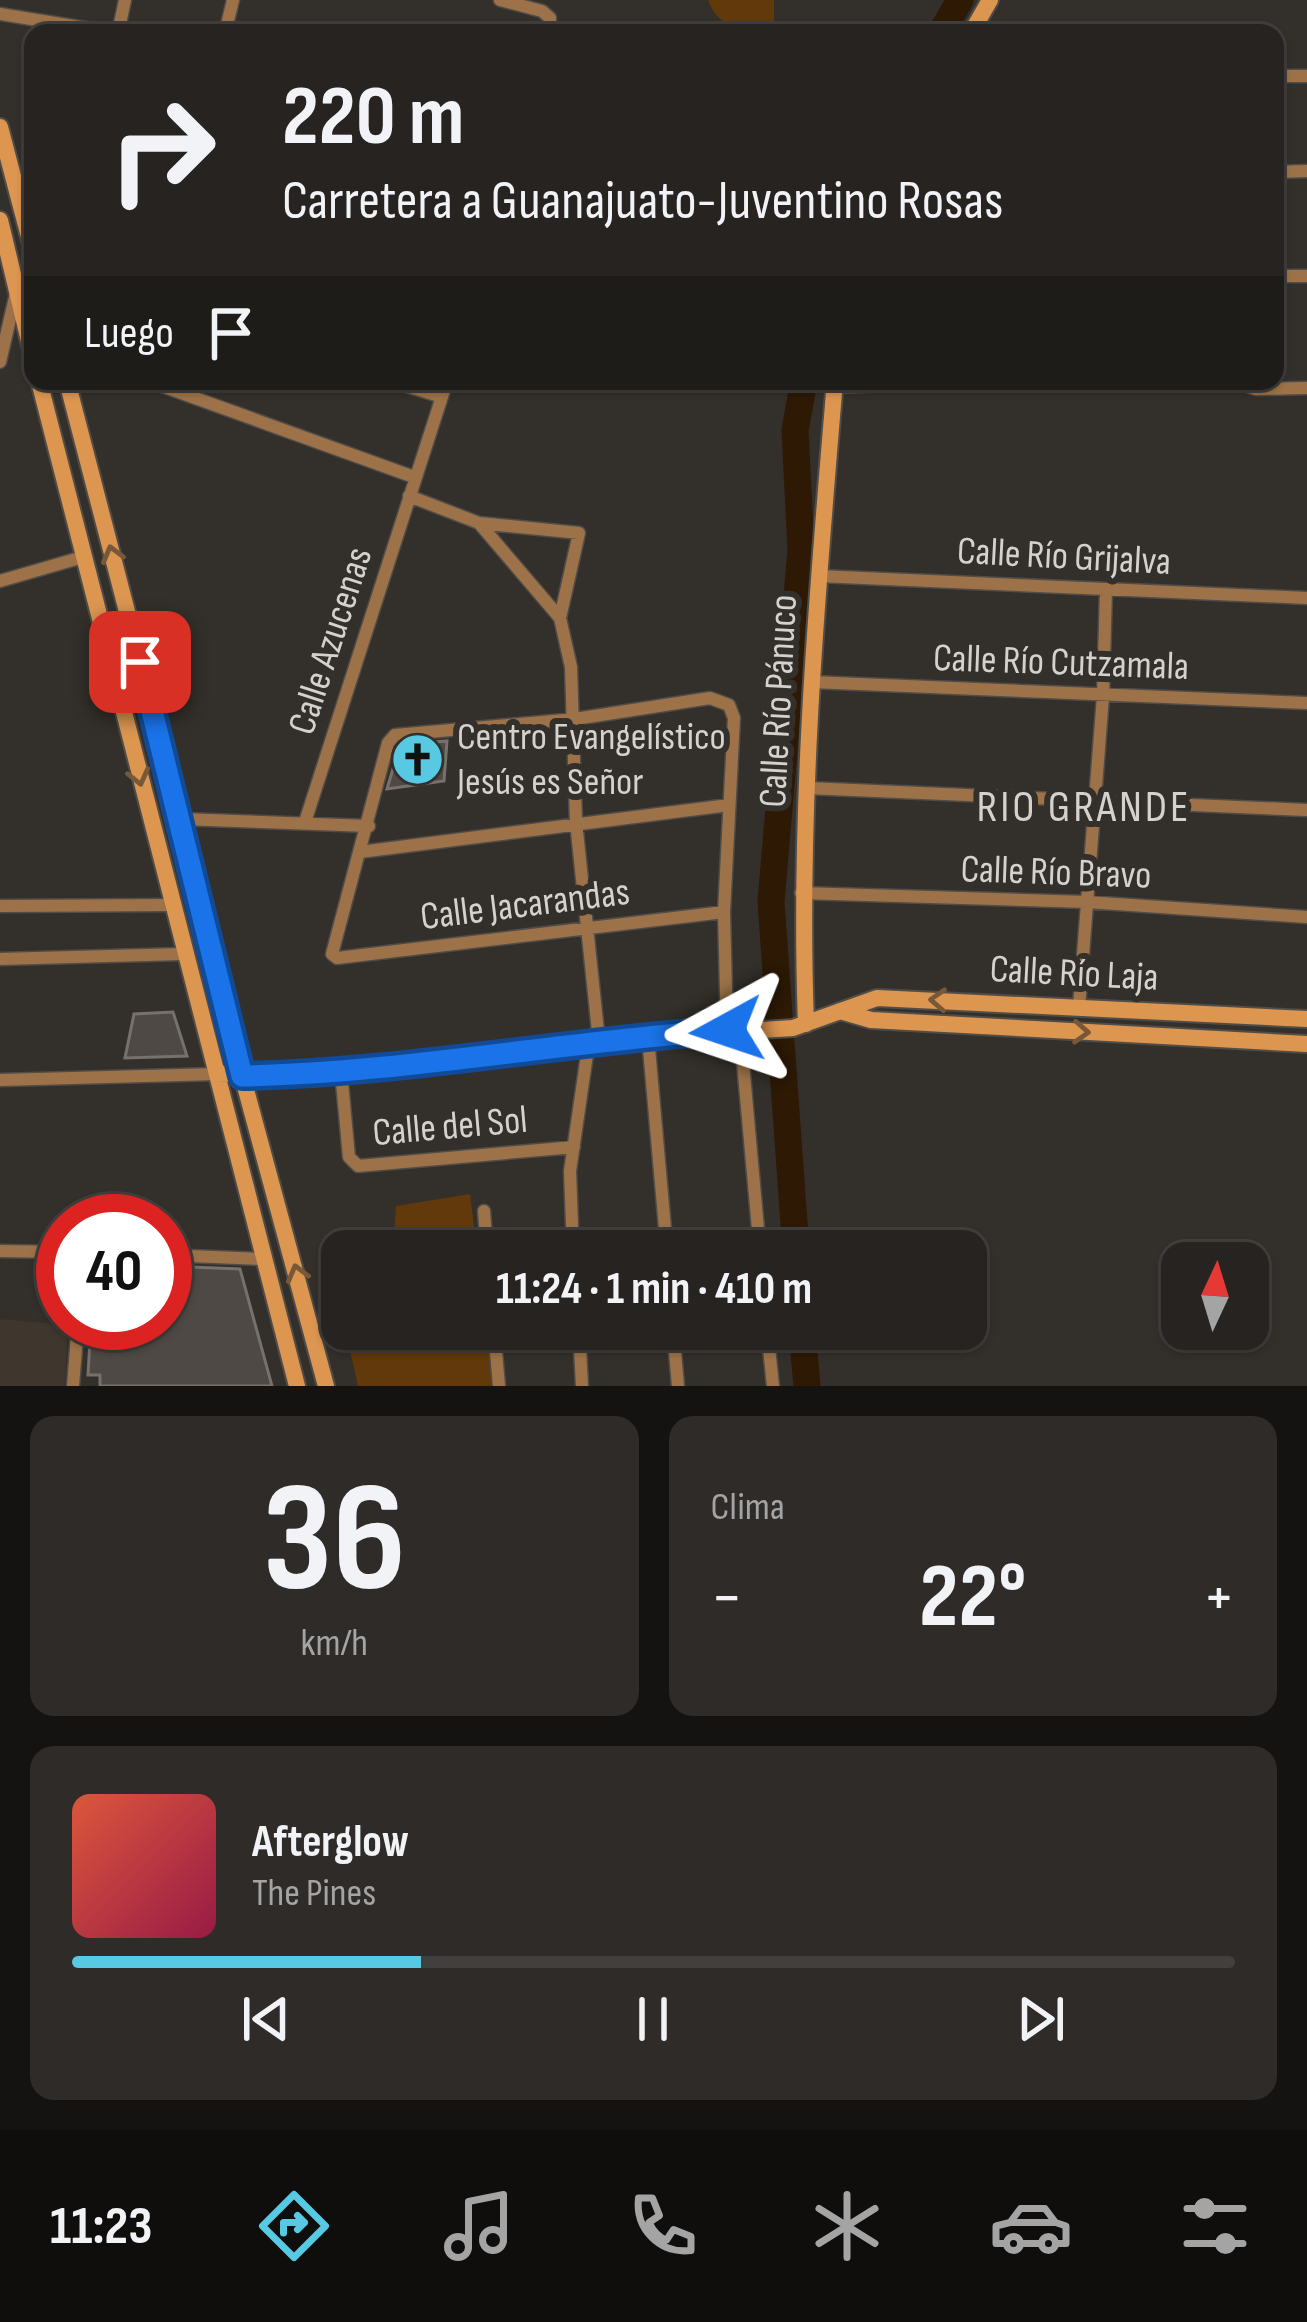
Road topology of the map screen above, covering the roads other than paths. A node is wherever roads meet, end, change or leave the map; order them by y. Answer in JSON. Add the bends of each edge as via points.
{"nodes":[{"id":1,"x":500,"y":0,"type":"edge"},
{"id":2,"x":0,"y":14,"type":"edge"},
{"id":3,"x":62,"y":24,"type":"edge"},
{"id":4,"x":549,"y":24,"type":"edge"},
{"id":5,"x":0,"y":127,"type":"edge"},
{"id":6,"x":24,"y":218,"type":"edge"},
{"id":7,"x":0,"y":220,"type":"edge"},
{"id":8,"x":3,"y":247,"type":"edge"},
{"id":9,"x":16,"y":292,"type":"junction"},
{"id":10,"x":24,"y":323,"type":"edge"},
{"id":11,"x":0,"y":362,"type":"edge"},
{"id":12,"x":41,"y":390,"type":"edge"},
{"id":13,"x":69,"y":390,"type":"edge"},
{"id":14,"x":174,"y":390,"type":"edge"},
{"id":15,"x":420,"y":390,"type":"edge"},
{"id":16,"x":444,"y":390,"type":"edge"},
{"id":17,"x":834,"y":390,"type":"edge"},
{"id":18,"x":442,"y":397,"type":"junction"},
{"id":19,"x":415,"y":477,"type":"junction"},
{"id":20,"x":409,"y":496,"type":"junction"},
{"id":21,"x":479,"y":523,"type":"junction"},
{"id":22,"x":83,"y":557,"type":"junction"},
{"id":23,"x":819,"y":577,"type":"junction"},
{"id":24,"x":0,"y":581,"type":"edge"},
{"id":25,"x":1106,"y":590,"type":"junction"},
{"id":26,"x":1307,"y":598,"type":"edge"},
{"id":27,"x":560,"y":617,"type":"junction"},
{"id":28,"x":130,"y":622,"type":"junction"},
{"id":29,"x":102,"y":629,"type":"junction"},
{"id":30,"x":812,"y":682,"type":"junction"},
{"id":31,"x":1103,"y":696,"type":"junction"},
{"id":32,"x":1307,"y":703,"type":"edge"},
{"id":33,"x":575,"y":719,"type":"junction"},
{"id":34,"x":807,"y":788,"type":"junction"},
{"id":35,"x":1093,"y":800,"type":"junction"},
{"id":36,"x":730,"y":805,"type":"junction"},
{"id":37,"x":1307,"y":810,"type":"edge"},
{"id":38,"x":181,"y":819,"type":"junction"},
{"id":39,"x":305,"y":822,"type":"junction"},
{"id":40,"x":576,"y":822,"type":"junction"},
{"id":41,"x":369,"y":826,"type":"junction"},
{"id":42,"x":360,"y":852,"type":"junction"},
{"id":43,"x":801,"y":893,"type":"junction"},
{"id":44,"x":1087,"y":902,"type":"junction"},
{"id":45,"x":171,"y":904,"type":"junction"},
{"id":46,"x":0,"y":905,"type":"edge"},
{"id":47,"x":724,"y":912,"type":"junction"},
{"id":48,"x":1307,"y":917,"type":"edge"},
{"id":49,"x":586,"y":928,"type":"junction"},
{"id":50,"x":182,"y":954,"type":"junction"},
{"id":51,"x":0,"y":959,"type":"edge"},
{"id":52,"x":1078,"y":1006,"type":"junction"},
{"id":53,"x":840,"y":1011,"type":"junction"},
{"id":54,"x":1307,"y":1019,"type":"edge"},
{"id":55,"x":800,"y":1026,"type":"junction"},
{"id":56,"x":741,"y":1030,"type":"junction"},
{"id":57,"x":648,"y":1036,"type":"junction"},
{"id":58,"x":594,"y":1041,"type":"junction"},
{"id":59,"x":1307,"y":1044,"type":"edge"},
{"id":60,"x":341,"y":1072,"type":"junction"},
{"id":61,"x":218,"y":1074,"type":"junction"},
{"id":62,"x":242,"y":1076,"type":"junction"},
{"id":63,"x":0,"y":1080,"type":"edge"},
{"id":64,"x":574,"y":1147,"type":"junction"},
{"id":65,"x":484,"y":1211,"type":"dead end"},
{"id":66,"x":486,"y":1230,"type":"edge"},
{"id":67,"x":572,"y":1230,"type":"edge"},
{"id":68,"x":665,"y":1230,"type":"edge"},
{"id":69,"x":758,"y":1230,"type":"edge"},
{"id":70,"x":0,"y":1251,"type":"edge"},
{"id":71,"x":36,"y":1252,"type":"edge"},
{"id":72,"x":192,"y":1256,"type":"edge"},
{"id":73,"x":263,"y":1259,"type":"junction"},
{"id":74,"x":312,"y":1331,"type":"junction"},
{"id":75,"x":284,"y":1339,"type":"junction"},
{"id":76,"x":76,"y":1350,"type":"edge"},
{"id":77,"x":496,"y":1350,"type":"edge"},
{"id":78,"x":579,"y":1350,"type":"edge"},
{"id":79,"x":675,"y":1350,"type":"edge"},
{"id":80,"x":769,"y":1350,"type":"edge"},
{"id":81,"x":73,"y":1386,"type":"edge"},
{"id":82,"x":297,"y":1386,"type":"edge"},
{"id":83,"x":326,"y":1386,"type":"edge"},
{"id":84,"x":499,"y":1386,"type":"edge"},
{"id":85,"x":582,"y":1386,"type":"edge"},
{"id":86,"x":678,"y":1386,"type":"edge"},
{"id":87,"x":772,"y":1386,"type":"edge"}],
"edges":[{"from":1,"to":4,"type":"street","via":[[542,11]]},
{"from":2,"to":3,"type":"street"},
{"from":5,"to":6,"type":"main road"},
{"from":7,"to":8,"type":"main road"},
{"from":8,"to":9,"type":"main road"},
{"from":9,"to":10,"type":"main road"},
{"from":9,"to":11,"type":"street"},
{"from":12,"to":22,"type":"main road"},
{"from":28,"to":13,"type":"main road","one_way":true},
{"from":14,"to":19,"type":"street"},
{"from":15,"to":18,"type":"street"},
{"from":16,"to":18,"type":"street","name":"Calle Azucenas"},
{"from":17,"to":23,"type":"main road","name":"Calle Río Pánuco"},
{"from":18,"to":19,"type":"street","name":"Calle Azucenas"},
{"from":19,"to":20,"type":"street","name":"Calle Azucenas"},
{"from":20,"to":21,"type":"street"},
{"from":20,"to":39,"type":"street","name":"Calle Azucenas"},
{"from":21,"to":27,"type":"street"},
{"from":21,"to":27,"type":"street","via":[[579,533]]},
{"from":22,"to":24,"type":"street"},
{"from":22,"to":29,"type":"main road"},
{"from":23,"to":25,"type":"street","name":"Calle Río Grijalva"},
{"from":23,"to":30,"type":"main road","name":"Calle Río Pánuco"},
{"from":25,"to":26,"type":"street","name":"Calle Río Grijalva"},
{"from":25,"to":31,"type":"street"},
{"from":27,"to":33,"type":"street"},
{"from":28,"to":29,"type":"main road"},
{"from":28,"to":38,"type":"main road"},
{"from":29,"to":45,"type":"main road","one_way":true},
{"from":30,"to":31,"type":"street","name":"Calle Río Cutzamala"},
{"from":30,"to":34,"type":"main road","name":"Calle Río Pánuco"},
{"from":31,"to":32,"type":"street","name":"Calle Río Cutzamala"},
{"from":31,"to":35,"type":"street"},
{"from":33,"to":36,"type":"street","via":[[710,698],[729,705]]},
{"from":33,"to":40,"type":"street"},
{"from":33,"to":41,"type":"street","via":[[395,734]]},
{"from":34,"to":35,"type":"street"},
{"from":34,"to":43,"type":"main road","name":"Calle Río Pánuco"},
{"from":35,"to":37,"type":"street"},
{"from":35,"to":44,"type":"street"},
{"from":36,"to":40,"type":"street"},
{"from":36,"to":47,"type":"street"},
{"from":38,"to":39,"type":"street"},
{"from":38,"to":62,"type":"main road"},
{"from":39,"to":41,"type":"street"},
{"from":40,"to":42,"type":"street"},
{"from":40,"to":49,"type":"street"},
{"from":41,"to":42,"type":"street"},
{"from":42,"to":49,"type":"street","name":"Calle Jacarandas","via":[[333,957]]},
{"from":43,"to":44,"type":"street","name":"Calle Río Bravo"},
{"from":43,"to":55,"type":"main road","name":"Calle Río Pánuco"},
{"from":44,"to":48,"type":"street","name":"Calle Río Bravo"},
{"from":44,"to":52,"type":"street"},
{"from":45,"to":46,"type":"street"},
{"from":45,"to":50,"type":"main road"},
{"from":47,"to":49,"type":"street","name":"Calle Jacarandas"},
{"from":47,"to":56,"type":"street"},
{"from":49,"to":58,"type":"street"},
{"from":50,"to":51,"type":"street"},
{"from":50,"to":61,"type":"main road"},
{"from":52,"to":53,"type":"main road","name":"Calle Río Laja","one_way":true,"via":[[877,998]]},
{"from":52,"to":54,"type":"main road","name":"Calle Río Laja"},
{"from":53,"to":55,"type":"main road","name":"Calle Río Laja"},
{"from":53,"to":59,"type":"main road","name":"Calle Río Laja","one_way":true,"via":[[871,1021]]},
{"from":55,"to":56,"type":"main road","name":"Calle Río Laja"},
{"from":56,"to":57,"type":"main road","name":"Calle Río Laja"},
{"from":56,"to":69,"type":"street"},
{"from":57,"to":58,"type":"main road","name":"Calle Río Laja"},
{"from":57,"to":68,"type":"street"},
{"from":58,"to":60,"type":"main road","name":"Calle Río Laja"},
{"from":58,"to":64,"type":"street"},
{"from":60,"to":62,"type":"main road","name":"Calle Río Laja"},
{"from":60,"to":64,"type":"street","name":"Calle del Sol","via":[[349,1157],[358,1166]]},
{"from":61,"to":62,"type":"main road","name":"Calle Río Laja"},
{"from":61,"to":63,"type":"street"},
{"from":61,"to":73,"type":"main road"},
{"from":74,"to":62,"type":"main road","one_way":true},
{"from":64,"to":67,"type":"street"},
{"from":65,"to":66,"type":"street"},
{"from":70,"to":71,"type":"street"},
{"from":72,"to":73,"type":"street"},
{"from":73,"to":75,"type":"main road"},
{"from":74,"to":75,"type":"main road"},
{"from":74,"to":83,"type":"main road"},
{"from":75,"to":82,"type":"main road"},
{"from":76,"to":81,"type":"street"},
{"from":77,"to":84,"type":"street"},
{"from":78,"to":85,"type":"street"},
{"from":79,"to":86,"type":"street"},
{"from":80,"to":87,"type":"street"}]}
